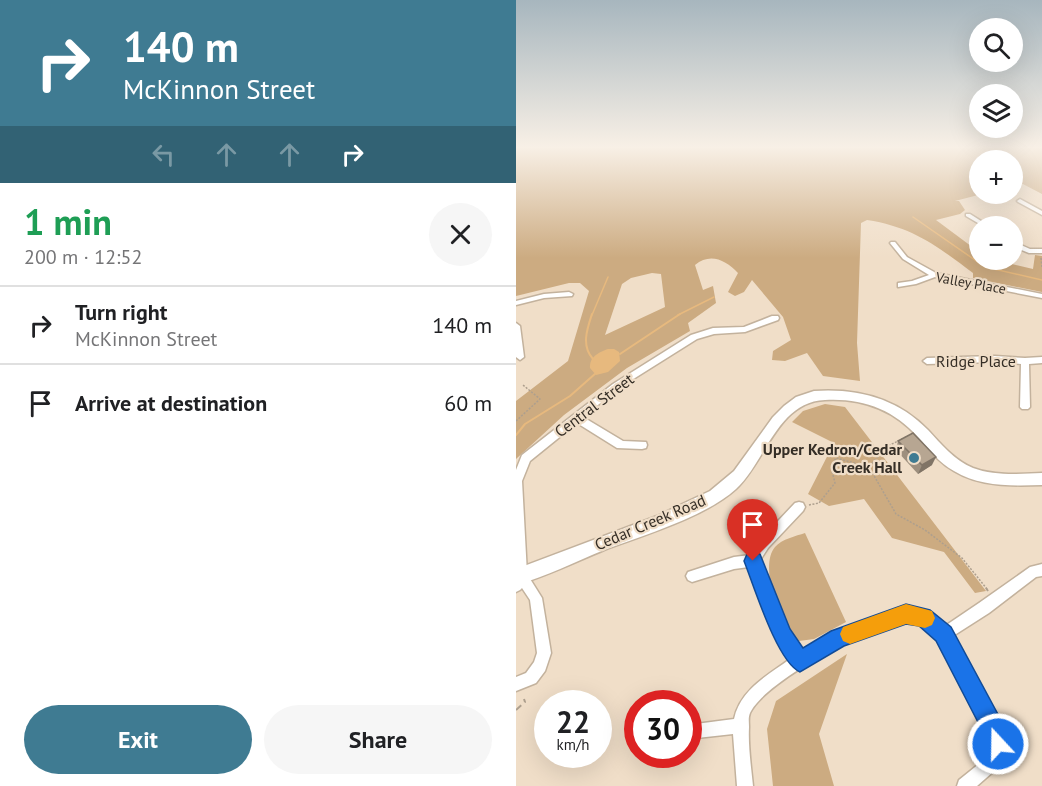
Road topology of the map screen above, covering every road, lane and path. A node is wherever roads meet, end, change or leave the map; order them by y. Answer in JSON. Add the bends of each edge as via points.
{"nodes":[{"id":1,"x":1023,"y":203,"type":"edge"},
{"id":2,"x":1042,"y":213,"type":"edge"},
{"id":3,"x":893,"y":243,"type":"dead end"},
{"id":4,"x":1023,"y":248,"type":"edge"},
{"id":5,"x":1039,"y":251,"type":"edge"},
{"id":6,"x":1042,"y":267,"type":"edge"},
{"id":7,"x":934,"y":275,"type":"junction"},
{"id":8,"x":901,"y":285,"type":"dead end"},
{"id":9,"x":569,"y":294,"type":"dead end"},
{"id":10,"x":1042,"y":296,"type":"edge"},
{"id":11,"x":516,"y":303,"type":"edge"},
{"id":12,"x":775,"y":318,"type":"dead end"},
{"id":13,"x":516,"y":326,"type":"edge"},
{"id":14,"x":520,"y":357,"type":"dead end"},
{"id":15,"x":1042,"y":360,"type":"edge"},
{"id":16,"x":927,"y":361,"type":"dead end"},
{"id":17,"x":1025,"y":361,"type":"junction"},
{"id":18,"x":523,"y":385,"type":"dead end"},
{"id":19,"x":1025,"y":407,"type":"dead end"},
{"id":20,"x":577,"y":418,"type":"junction"},
{"id":21,"x":516,"y":421,"type":"edge"},
{"id":22,"x":912,"y":435,"type":"edge"},
{"id":23,"x":642,"y":445,"type":"dead end"},
{"id":24,"x":868,"y":466,"type":"junction"},
{"id":25,"x":1042,"y":479,"type":"edge"},
{"id":26,"x":799,"y":507,"type":"joint"},
{"id":27,"x":753,"y":561,"type":"junction"},
{"id":28,"x":1042,"y":570,"type":"edge"},
{"id":29,"x":692,"y":576,"type":"dead end"},
{"id":30,"x":518,"y":579,"type":"edge"},
{"id":31,"x":994,"y":600,"type":"junction"},
{"id":32,"x":944,"y":634,"type":"junction"},
{"id":33,"x":800,"y":662,"type":"junction"},
{"id":34,"x":516,"y":684,"type":"edge"},
{"id":35,"x":524,"y":699,"type":"dead end"},
{"id":36,"x":516,"y":710,"type":"edge"},
{"id":37,"x":742,"y":726,"type":"junction"},
{"id":38,"x":702,"y":731,"type":"edge"},
{"id":39,"x":745,"y":786,"type":"edge"},
{"id":40,"x":965,"y":786,"type":"edge"}],
"edges":[{"from":1,"to":2,"type":"street"},
{"from":3,"to":7,"type":"street","via":[[905,258]]},
{"from":4,"to":5,"type":"street"},
{"from":5,"to":6,"type":"path"},
{"from":7,"to":8,"type":"street","name":"Valley Place"},
{"from":7,"to":10,"type":"street","name":"Valley Place"},
{"from":9,"to":11,"type":"street"},
{"from":12,"to":20,"type":"street","name":"Central Street","via":[[745,329],[694,337],[616,386]]},
{"from":13,"to":14,"type":"street"},
{"from":15,"to":17,"type":"street","name":"Ridge Place"},
{"from":16,"to":17,"type":"street","name":"Ridge Place"},
{"from":17,"to":19,"type":"street"},
{"from":18,"to":21,"type":"path","via":[[540,399]]},
{"from":20,"to":23,"type":"street","via":[[621,445]]},
{"from":20,"to":30,"type":"street","name":"Central Street","via":[[526,458],[517,481]]},
{"from":22,"to":24,"type":"path","via":[[891,442]]},
{"from":24,"to":26,"type":"path","via":[[836,458],[831,467],[835,483],[826,495],[819,503]]},
{"from":24,"to":31,"type":"path","via":[[896,514],[962,558]]},
{"from":25,"to":30,"type":"street","name":"Cedar Creek Road","via":[[1006,480],[973,473],[943,455],[894,409],[841,396],[812,396],[778,419],[729,486],[690,507]]},
{"from":26,"to":27,"type":"street"},
{"from":27,"to":29,"type":"street"},
{"from":27,"to":33,"type":"street","via":[[783,636]]},
{"from":28,"to":31,"type":"street","via":[[1034,571]]},
{"from":30,"to":34,"type":"street","via":[[536,598],[544,653],[531,678]]},
{"from":31,"to":32,"type":"street"},
{"from":32,"to":33,"type":"street","via":[[923,617],[906,614],[839,638]]},
{"from":32,"to":40,"type":"street","via":[[998,744],[997,759]]},
{"from":33,"to":37,"type":"street","via":[[767,682],[749,700]]},
{"from":35,"to":36,"type":"path"},
{"from":37,"to":38,"type":"street"},
{"from":37,"to":39,"type":"street"}]}
